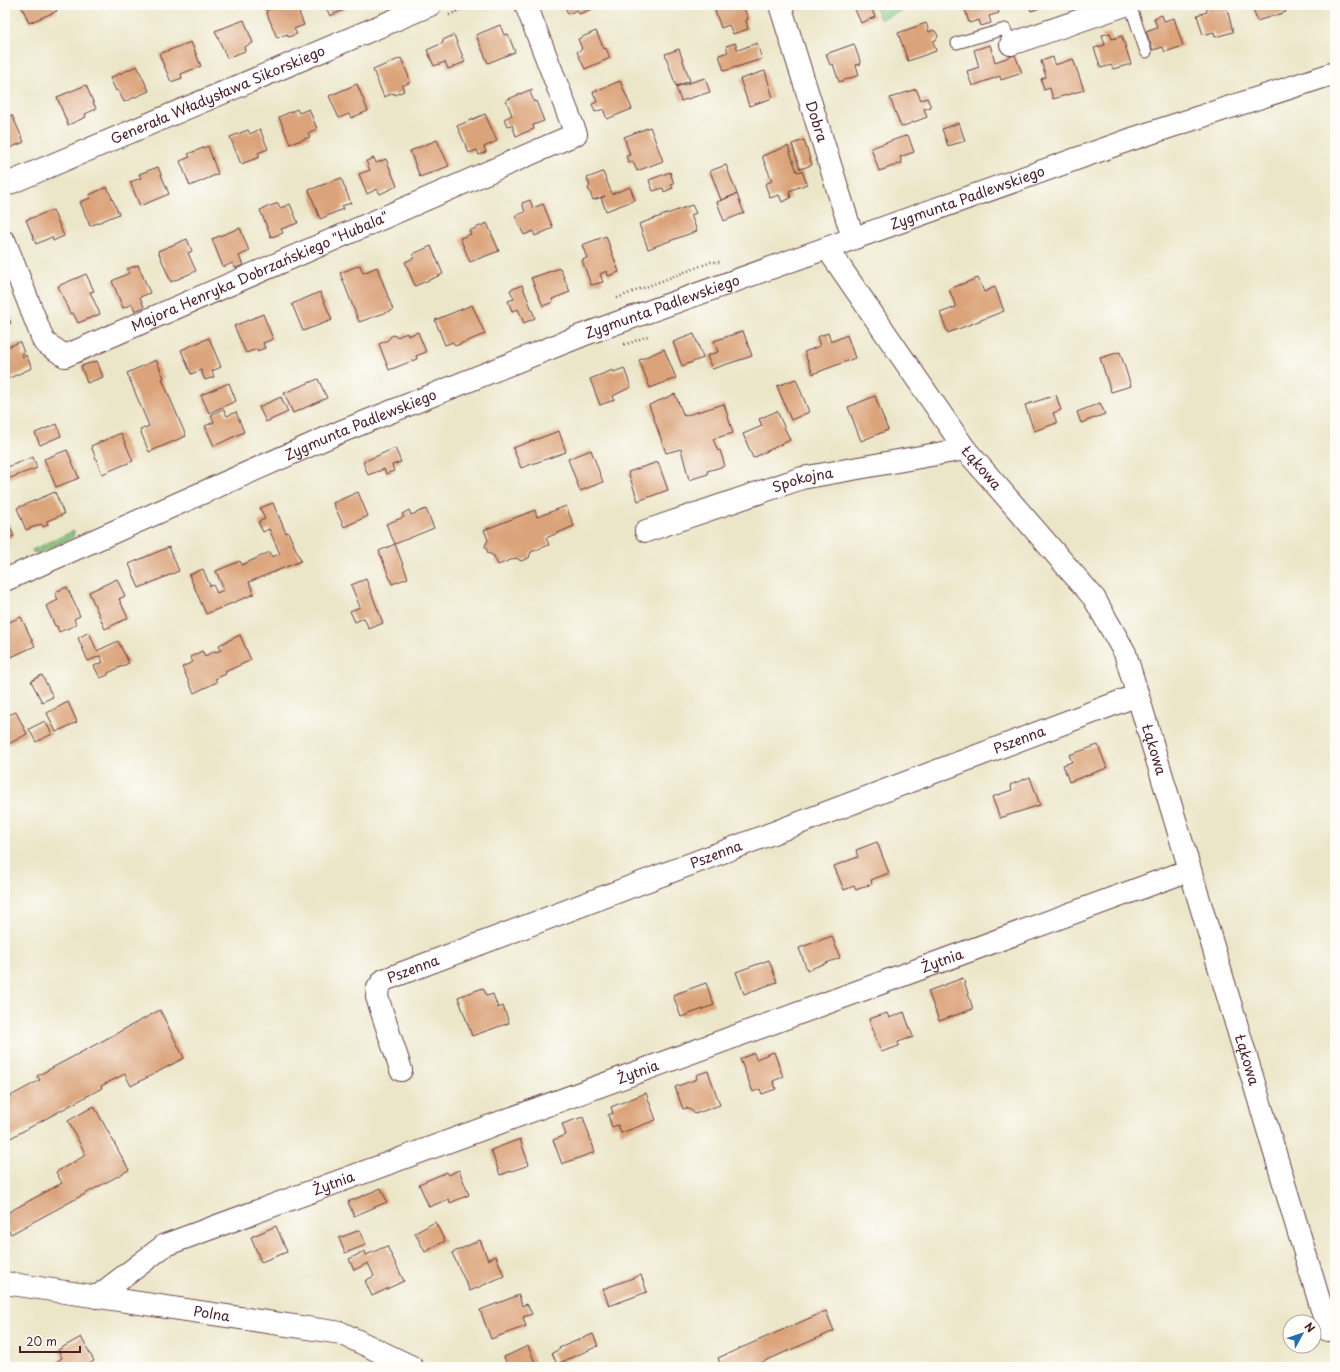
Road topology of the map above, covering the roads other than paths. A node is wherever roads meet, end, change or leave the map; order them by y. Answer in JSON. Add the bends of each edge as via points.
{"nodes":[{"id":1,"x":430,"y":5,"type":"edge"},
{"id":2,"x":526,"y":5,"type":"edge"},
{"id":3,"x":780,"y":5,"type":"edge"},
{"id":4,"x":1125,"y":5,"type":"edge"},
{"id":5,"x":1130,"y":5,"type":"edge"},
{"id":6,"x":1089,"y":11,"type":"edge"},
{"id":7,"x":957,"y":43,"type":"dead end"},
{"id":8,"x":1011,"y":44,"type":"joint"},
{"id":9,"x":1146,"y":52,"type":"dead end"},
{"id":10,"x":1335,"y":73,"type":"edge"},
{"id":11,"x":5,"y":185,"type":"edge"},
{"id":12,"x":853,"y":238,"type":"junction"},
{"id":13,"x":5,"y":242,"type":"edge"},
{"id":14,"x":826,"y":248,"type":"junction"},
{"id":15,"x":965,"y":449,"type":"junction"},
{"id":16,"x":646,"y":530,"type":"dead end"},
{"id":17,"x":5,"y":580,"type":"edge"},
{"id":18,"x":1138,"y":695,"type":"junction"},
{"id":19,"x":1190,"y":870,"type":"junction"},
{"id":20,"x":401,"y":1070,"type":"dead end"},
{"id":21,"x":5,"y":1283,"type":"edge"},
{"id":22,"x":97,"y":1297,"type":"junction"},
{"id":23,"x":1328,"y":1330,"type":"dead end"},
{"id":24,"x":412,"y":1367,"type":"edge"}],
"edges":[{"from":1,"to":11,"type":"street","name":"Generała Władysława Sikorskiego"},
{"from":2,"to":13,"type":"street","name":"Majora Henryka Dobrzańskiego \"Hubala\"","via":[[576,134],[65,356],[44,342]]},
{"from":3,"to":12,"type":"street","name":"Dobra"},
{"from":4,"to":6,"type":"street"},
{"from":5,"to":9,"type":"lane"},
{"from":6,"to":8,"type":"street"},
{"from":7,"to":8,"type":"lane","via":[[1005,29]]},
{"from":10,"to":12,"type":"street","name":"Zygmunta Padlewskiego","via":[[1132,138]]},
{"from":12,"to":14,"type":"street","name":"Zygmunta Padlewskiego"},
{"from":14,"to":15,"type":"street","name":"Łąkowa"},
{"from":14,"to":17,"type":"street","name":"Zygmunta Padlewskiego","via":[[583,335],[370,420]]},
{"from":15,"to":16,"type":"street","name":"Spokojna","via":[[802,478]]},
{"from":15,"to":18,"type":"street","name":"Łąkowa","via":[[1094,598],[1126,653]]},
{"from":18,"to":19,"type":"street","name":"Łąkowa"},
{"from":18,"to":20,"type":"street","name":"Pszenna","via":[[384,980],[378,988],[377,997]]},
{"from":19,"to":22,"type":"street","name":"Żytnia","via":[[165,1245]]},
{"from":19,"to":23,"type":"street","name":"Łąkowa"},
{"from":21,"to":22,"type":"street","name":"Polna"},
{"from":22,"to":24,"type":"street","name":"Polna","via":[[341,1333]]}]}
